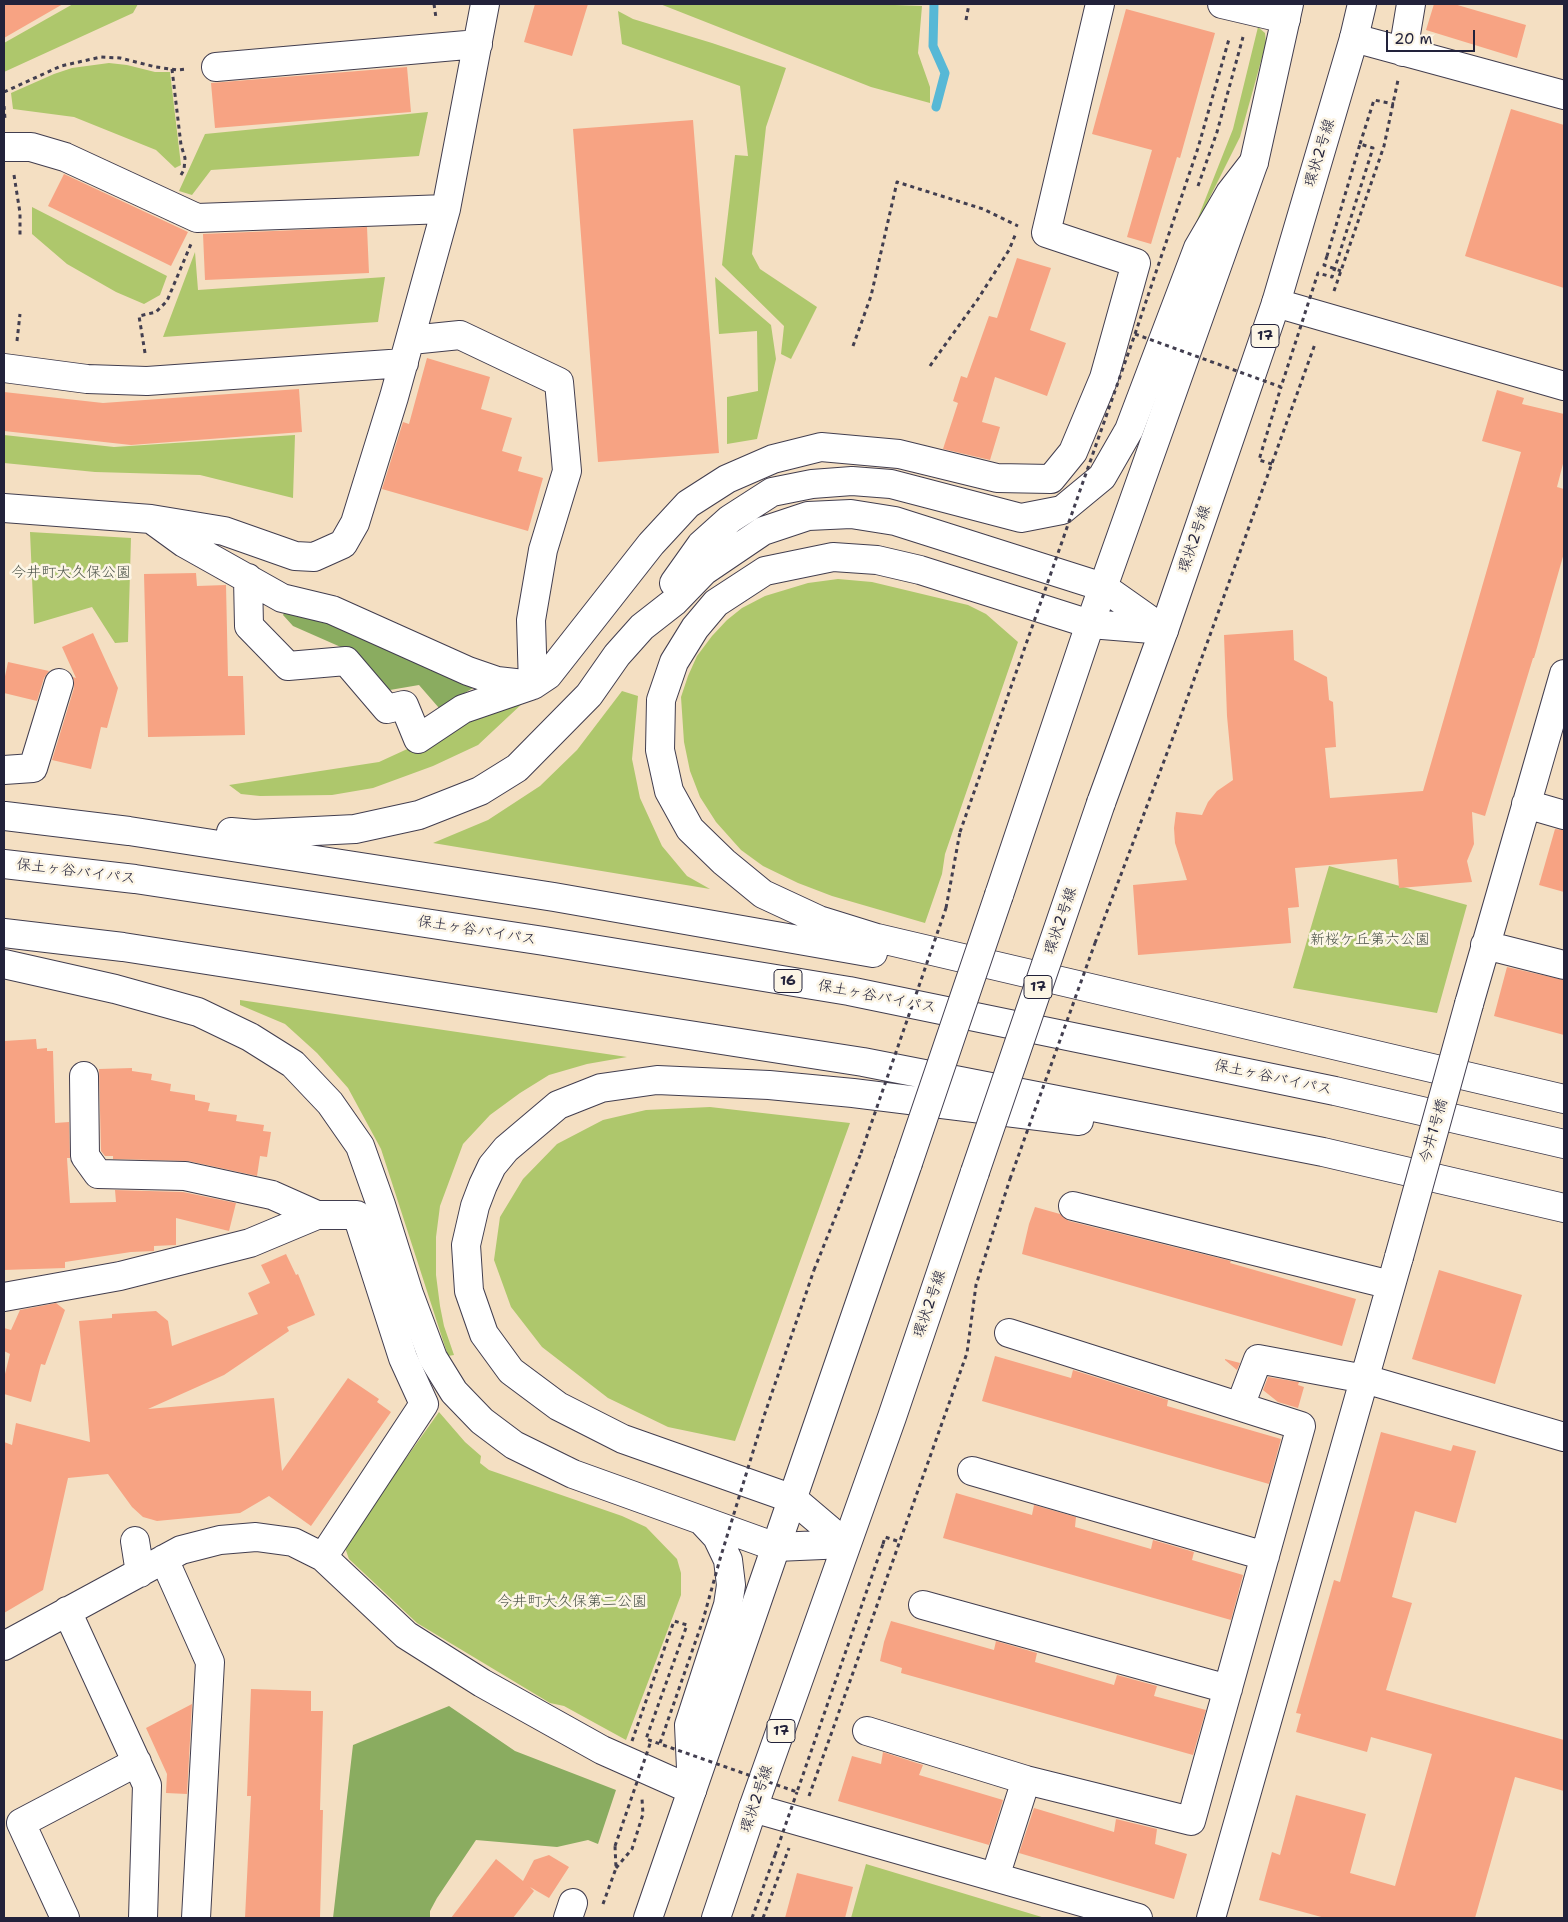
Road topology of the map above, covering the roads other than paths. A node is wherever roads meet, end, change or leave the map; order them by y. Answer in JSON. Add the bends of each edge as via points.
{"nodes":[{"id":1,"x":485,"y":4,"type":"edge"},
{"id":2,"x":1100,"y":4,"type":"edge"},
{"id":3,"x":1222,"y":4,"type":"edge"},
{"id":4,"x":1362,"y":4,"type":"edge"},
{"id":5,"x":1412,"y":4,"type":"edge"},
{"id":6,"x":1288,"y":12,"type":"edge"},
{"id":7,"x":1354,"y":38,"type":"junction"},
{"id":8,"x":478,"y":44,"type":"junction"},
{"id":9,"x":1403,"y":52,"type":"junction"},
{"id":10,"x":216,"y":67,"type":"road end"},
{"id":11,"x":1564,"y":95,"type":"edge"},
{"id":12,"x":4,"y":147,"type":"edge"},
{"id":13,"x":1254,"y":162,"type":"junction"},
{"id":14,"x":446,"y":209,"type":"junction"},
{"id":15,"x":1276,"y":303,"type":"junction"},
{"id":16,"x":408,"y":351,"type":"junction"},
{"id":17,"x":4,"y":368,"type":"edge"},
{"id":18,"x":1564,"y":386,"type":"edge"},
{"id":19,"x":4,"y":508,"type":"edge"},
{"id":20,"x":151,"y":519,"type":"junction"},
{"id":21,"x":248,"y":578,"type":"junction"},
{"id":22,"x":1103,"y":587,"type":"junction"},
{"id":23,"x":1090,"y":624,"type":"junction"},
{"id":24,"x":642,"y":627,"type":"junction"},
{"id":25,"x":1164,"y":630,"type":"junction"},
{"id":26,"x":1563,"y":681,"type":"edge"},
{"id":27,"x":59,"y":683,"type":"dead end"},
{"id":28,"x":534,"y":685,"type":"junction"},
{"id":29,"x":4,"y":770,"type":"edge"},
{"id":30,"x":1526,"y":804,"type":"junction"},
{"id":31,"x":1564,"y":815,"type":"edge"},
{"id":32,"x":4,"y":816,"type":"edge"},
{"id":33,"x":4,"y":864,"type":"edge"},
{"id":34,"x":4,"y":933,"type":"edge"},
{"id":35,"x":1485,"y":945,"type":"junction"},
{"id":36,"x":4,"y":964,"type":"edge"},
{"id":37,"x":1564,"y":965,"type":"edge"},
{"id":38,"x":1346,"y":1048,"type":"junction"},
{"id":39,"x":84,"y":1076,"type":"dead end"},
{"id":40,"x":1564,"y":1099,"type":"edge"},
{"id":41,"x":1564,"y":1144,"type":"edge"},
{"id":42,"x":1323,"y":1152,"type":"junction"},
{"id":43,"x":1073,"y":1206,"type":"dead end"},
{"id":44,"x":1564,"y":1208,"type":"edge"},
{"id":45,"x":317,"y":1215,"type":"junction"},
{"id":46,"x":1391,"y":1285,"type":"junction"},
{"id":47,"x":4,"y":1298,"type":"edge"},
{"id":48,"x":1009,"y":1333,"type":"dead end"},
{"id":49,"x":1365,"y":1379,"type":"junction"},
{"id":50,"x":1240,"y":1406,"type":"junction"},
{"id":51,"x":1564,"y":1436,"type":"edge"},
{"id":52,"x":972,"y":1471,"type":"dead end"},
{"id":53,"x":793,"y":1499,"type":"junction"},
{"id":54,"x":703,"y":1522,"type":"junction"},
{"id":55,"x":135,"y":1541,"type":"dead end"},
{"id":56,"x":846,"y":1544,"type":"junction"},
{"id":57,"x":776,"y":1547,"type":"junction"},
{"id":58,"x":1265,"y":1556,"type":"junction"},
{"id":59,"x":323,"y":1557,"type":"junction"},
{"id":60,"x":164,"y":1560,"type":"junction"},
{"id":61,"x":140,"y":1572,"type":"junction"},
{"id":62,"x":923,"y":1605,"type":"dead end"},
{"id":63,"x":67,"y":1611,"type":"junction"},
{"id":64,"x":4,"y":1646,"type":"edge"},
{"id":65,"x":1228,"y":1690,"type":"junction"},
{"id":66,"x":867,"y":1731,"type":"dead end"},
{"id":67,"x":137,"y":1762,"type":"junction"},
{"id":68,"x":1026,"y":1780,"type":"junction"},
{"id":69,"x":692,"y":1790,"type":"junction"},
{"id":70,"x":753,"y":1808,"type":"junction"},
{"id":71,"x":995,"y":1878,"type":"junction"},
{"id":72,"x":64,"y":1918,"type":"edge"},
{"id":73,"x":142,"y":1918,"type":"edge"},
{"id":74,"x":196,"y":1918,"type":"edge"},
{"id":75,"x":648,"y":1918,"type":"edge"},
{"id":76,"x":716,"y":1918,"type":"edge"},
{"id":77,"x":1138,"y":1918,"type":"edge"},
{"id":78,"x":1211,"y":1918,"type":"edge"}],
"edges":[{"from":1,"to":8,"type":"main road"},
{"from":2,"to":28,"type":"main road","via":[[1046,233],[1136,264],[1104,378],[1073,452],[1051,479],[997,478],[899,454],[820,447],[773,459],[727,479],[688,504],[651,544],[548,675]]},
{"from":3,"to":6,"type":"main road"},
{"from":4,"to":7,"type":"main road","name":"環状2号線","number":"17"},
{"from":5,"to":9,"type":"main road"},
{"from":6,"to":13,"type":"main road"},
{"from":7,"to":9,"type":"main road"},
{"from":7,"to":15,"type":"main road","name":"環状2号線","number":"17"},
{"from":8,"to":10,"type":"main road"},
{"from":8,"to":14,"type":"main road"},
{"from":9,"to":11,"type":"main road"},
{"from":12,"to":14,"type":"main road","via":[[31,147],[65,157],[197,218]]},
{"from":13,"to":22,"type":"main road"},
{"from":13,"to":24,"type":"main road","via":[[1230,193],[1198,248],[1129,430],[1102,477],[1062,510],[1020,518],[891,484],[852,481],[772,492],[730,519],[701,545]]},
{"from":14,"to":16,"type":"main road"},
{"from":15,"to":18,"type":"main road"},
{"from":15,"to":25,"type":"main road","name":"環状2号線","number":"17"},
{"from":16,"to":17,"type":"main road","via":[[148,381],[87,379]]},
{"from":16,"to":20,"type":"main road","via":[[355,523],[343,544],[314,557],[296,556],[224,531]]},
{"from":16,"to":28,"type":"main road","via":[[460,335],[559,382],[567,471],[543,550],[531,620]]},
{"from":19,"to":20,"type":"main road"},
{"from":20,"to":21,"type":"main road","via":[[184,543]]},
{"from":21,"to":28,"type":"main road","via":[[282,598],[332,610],[468,672],[497,681]]},
{"from":21,"to":28,"type":"main road","via":[[249,626],[288,666],[346,661],[387,709],[404,705],[418,739],[463,709]]},
{"from":22,"to":23,"type":"main road"},
{"from":22,"to":24,"type":"main road","via":[[895,521],[851,514],[808,516],[763,531],[704,571],[674,602]]},
{"from":22,"to":25,"type":"main road"},
{"from":23,"to":25,"type":"main road"},
{"from":23,"to":38,"type":"main road","via":[[920,570],[877,560],[833,557],[765,571],[716,603],[695,628],[674,662],[661,700],[660,750],[668,791],[690,829],[724,862],[763,894],[819,920],[878,938]]},
{"from":23,"to":53,"type":"main road","bridge":true},
{"from":24,"to":32,"type":"main road","via":[[617,655],[590,695],[517,768],[480,791],[419,814],[354,830],[254,834]]},
{"from":25,"to":56,"type":"main road","name":"環状2号線","number":"17","bridge":true},
{"from":26,"to":30,"type":"main road","name":"今井1号橋"},
{"from":27,"to":29,"type":"main road","via":[[33,768]]},
{"from":30,"to":31,"type":"main road"},
{"from":30,"to":35,"type":"main road","name":"今井1号橋"},
{"from":32,"to":38,"type":"main road","via":[[138,832],[848,948]]},
{"from":33,"to":41,"type":"main road","name":"保土ヶ谷バイパス","number":"16","via":[[145,880],[849,991],[1335,1091]]},
{"from":34,"to":42,"type":"main road","via":[[123,947],[863,1062]]},
{"from":35,"to":37,"type":"main road"},
{"from":35,"to":46,"type":"main road","name":"今井1号橋","bridge":true},
{"from":36,"to":54,"type":"main road","via":[[198,1012],[250,1037],[293,1064],[330,1103],[360,1146],[409,1294],[434,1358],[454,1392],[482,1421],[514,1445],[573,1474]]},
{"from":38,"to":40,"type":"main road"},
{"from":39,"to":45,"type":"main road","via":[[85,1156],[98,1174],[185,1176],[272,1194]]},
{"from":42,"to":44,"type":"main road"},
{"from":42,"to":53,"type":"main road","via":[[769,1085],[657,1080],[601,1088],[558,1105],[506,1148],[492,1166],[475,1206],[466,1245],[469,1291],[484,1334],[511,1371],[558,1406],[623,1438]]},
{"from":43,"to":46,"type":"main road"},
{"from":45,"to":47,"type":"main road","via":[[250,1244],[120,1276]]},
{"from":45,"to":59,"type":"main road","via":[[357,1215],[403,1358],[424,1404]]},
{"from":46,"to":49,"type":"main road","name":"今井1号橋"},
{"from":48,"to":50,"type":"main road"},
{"from":49,"to":50,"type":"main road","via":[[1258,1359]]},
{"from":49,"to":51,"type":"main road"},
{"from":49,"to":78,"type":"main road","name":"今井1号橋"},
{"from":50,"to":58,"type":"main road","via":[[1301,1426]]},
{"from":52,"to":58,"type":"main road"},
{"from":53,"to":56,"type":"main road"},
{"from":53,"to":57,"type":"main road"},
{"from":54,"to":57,"type":"main road"},
{"from":54,"to":69,"type":"main road","via":[[717,1537],[728,1560],[731,1586],[728,1605],[688,1725]]},
{"from":55,"to":61,"type":"main road"},
{"from":56,"to":57,"type":"main road"},
{"from":56,"to":70,"type":"main road","name":"環状2号線","number":"17"},
{"from":57,"to":69,"type":"main road"},
{"from":58,"to":65,"type":"main road"},
{"from":59,"to":60,"type":"main road","via":[[293,1542],[256,1537],[220,1540],[181,1550]]},
{"from":59,"to":69,"type":"main road","via":[[406,1635],[482,1683],[602,1750]]},
{"from":60,"to":61,"type":"main road"},
{"from":60,"to":74,"type":"main road","via":[[210,1662]]},
{"from":61,"to":63,"type":"main road"},
{"from":62,"to":65,"type":"main road"},
{"from":63,"to":64,"type":"main road"},
{"from":63,"to":67,"type":"main road"},
{"from":65,"to":68,"type":"main road","via":[[1191,1821]]},
{"from":66,"to":68,"type":"main road"},
{"from":67,"to":72,"type":"main road","via":[[21,1823]]},
{"from":67,"to":73,"type":"main road","via":[[147,1785]]},
{"from":68,"to":71,"type":"main road"},
{"from":69,"to":75,"type":"main road"},
{"from":70,"to":71,"type":"main road"},
{"from":70,"to":76,"type":"main road","name":"環状2号線","number":"17"},
{"from":71,"to":77,"type":"main road"}]}
